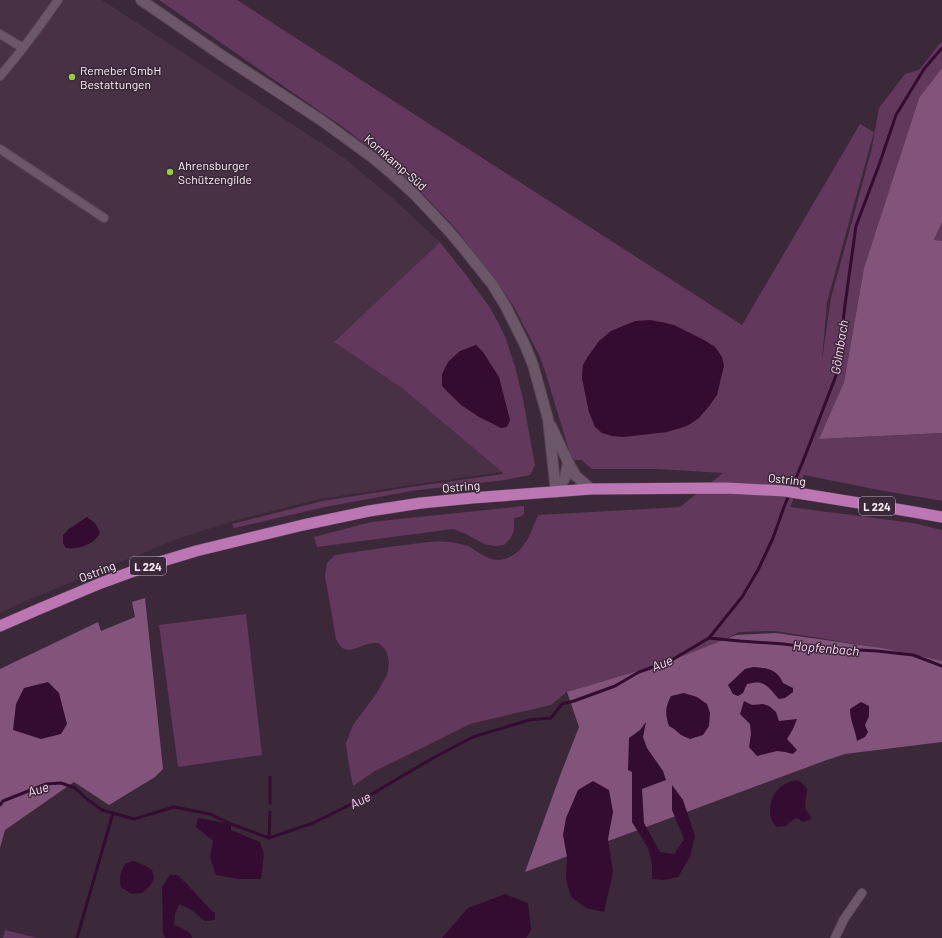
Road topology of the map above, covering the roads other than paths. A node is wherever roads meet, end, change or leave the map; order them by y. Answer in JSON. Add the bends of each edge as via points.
{"nodes":[{"id":1,"x":58,"y":0,"type":"edge"},
{"id":2,"x":140,"y":0,"type":"edge"},
{"id":3,"x":0,"y":34,"type":"edge"},
{"id":4,"x":23,"y":48,"type":"junction"},
{"id":5,"x":0,"y":76,"type":"edge"},
{"id":6,"x":0,"y":149,"type":"edge"},
{"id":7,"x":104,"y":218,"type":"dead end"},
{"id":8,"x":548,"y":419,"type":"junction"},
{"id":9,"x":568,"y":462,"type":"junction"},
{"id":10,"x":590,"y":489,"type":"junction"},
{"id":11,"x":556,"y":492,"type":"junction"},
{"id":12,"x":942,"y":517,"type":"edge"},
{"id":13,"x":0,"y":626,"type":"edge"},
{"id":14,"x":862,"y":893,"type":"dead end"},
{"id":15,"x":835,"y":938,"type":"edge"}],
"edges":[{"from":1,"to":4,"type":"street"},
{"from":2,"to":8,"type":"street","name":"Kornkamp-Süd","via":[[321,120],[373,158],[419,199],[464,249],[492,284],[506,307],[533,365]]},
{"from":3,"to":4,"type":"street"},
{"from":4,"to":5,"type":"street"},
{"from":6,"to":7,"type":"street"},
{"from":8,"to":9,"type":"street","name":"Kornkamp-Süd"},
{"from":8,"to":11,"type":"street","name":"Kornkamp-Süd"},
{"from":9,"to":10,"type":"street","name":"Kornkamp-Süd","via":[[576,476]]},
{"from":9,"to":11,"type":"street","via":[[565,478]]},
{"from":10,"to":11,"type":"main road","name":"Ostring","number":"L 224"},
{"from":10,"to":12,"type":"main road","name":"Ostring","number":"L 224","via":[[726,488],[785,491]]},
{"from":11,"to":13,"type":"main road","name":"Ostring","number":"L 224","via":[[421,503],[369,511],[271,532],[153,564]]},
{"from":14,"to":15,"type":"street","via":[[844,919]]}]}
